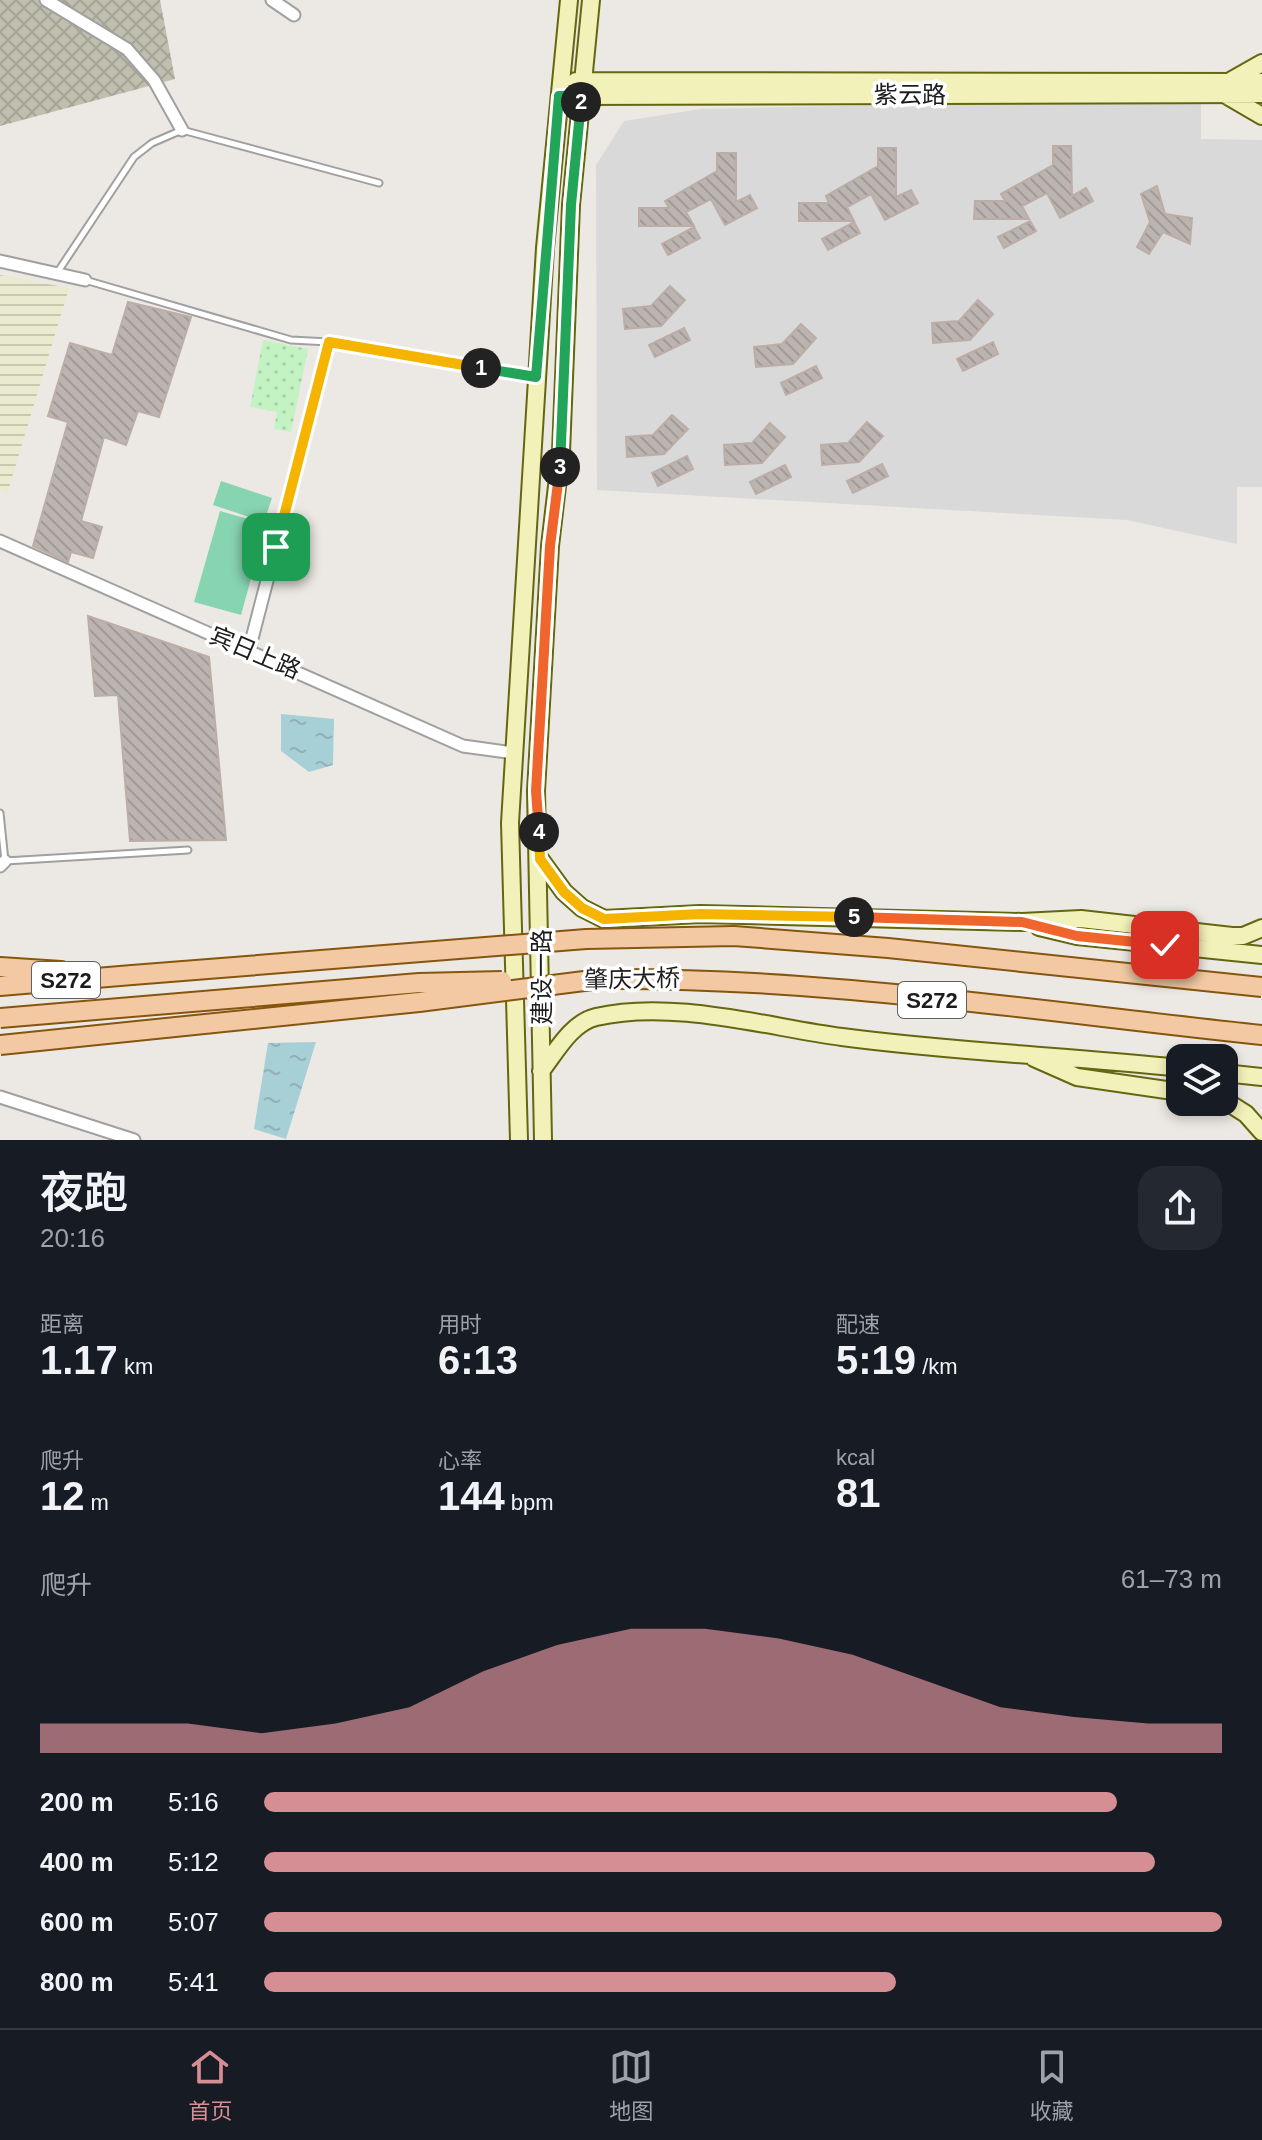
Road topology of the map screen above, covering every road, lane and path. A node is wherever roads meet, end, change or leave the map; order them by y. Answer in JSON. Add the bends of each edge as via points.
{"nodes":[{"id":1,"x":46,"y":0,"type":"edge"},
{"id":2,"x":272,"y":0,"type":"edge"},
{"id":3,"x":569,"y":0,"type":"edge"},
{"id":4,"x":591,"y":0,"type":"edge"},
{"id":5,"x":294,"y":15,"type":"dead end"},
{"id":6,"x":1262,"y":63,"type":"edge"},
{"id":7,"x":1262,"y":82,"type":"edge"},
{"id":8,"x":1227,"y":88,"type":"junction"},
{"id":9,"x":560,"y":89,"type":"junction"},
{"id":10,"x":582,"y":89,"type":"junction"},
{"id":11,"x":1262,"y":94,"type":"edge"},
{"id":12,"x":1262,"y":116,"type":"edge"},
{"id":13,"x":182,"y":130,"type":"junction"},
{"id":14,"x":379,"y":183,"type":"dead end"},
{"id":15,"x":0,"y":261,"type":"edge"},
{"id":16,"x":56,"y":274,"type":"junction"},
{"id":17,"x":85,"y":280,"type":"joint"},
{"id":18,"x":329,"y":342,"type":"junction"},
{"id":19,"x":536,"y":377,"type":"junction"},
{"id":20,"x":0,"y":541,"type":"edge"},
{"id":21,"x":249,"y":650,"type":"junction"},
{"id":22,"x":514,"y":753,"type":"junction"},
{"id":23,"x":0,"y":813,"type":"edge"},
{"id":24,"x":188,"y":850,"type":"dead end"},
{"id":25,"x":540,"y":859,"type":"junction"},
{"id":26,"x":3,"y":864,"type":"edge"},
{"id":27,"x":1022,"y":922,"type":"junction"},
{"id":28,"x":1262,"y":928,"type":"edge"},
{"id":29,"x":1258,"y":954,"type":"edge"},
{"id":30,"x":0,"y":967,"type":"edge"},
{"id":31,"x":132,"y":975,"type":"junction"},
{"id":32,"x":600,"y":979,"type":"junction"},
{"id":33,"x":0,"y":986,"type":"edge"},
{"id":34,"x":1262,"y":987,"type":"edge"},
{"id":35,"x":0,"y":1018,"type":"edge"},
{"id":36,"x":1262,"y":1035,"type":"edge"},
{"id":37,"x":0,"y":1045,"type":"edge"},
{"id":38,"x":1022,"y":1052,"type":"junction"},
{"id":39,"x":1166,"y":1067,"type":"edge"},
{"id":40,"x":541,"y":1071,"type":"junction"},
{"id":41,"x":1166,"y":1090,"type":"edge"},
{"id":42,"x":0,"y":1097,"type":"edge"},
{"id":43,"x":1238,"y":1109,"type":"edge"},
{"id":44,"x":1262,"y":1132,"type":"edge"},
{"id":45,"x":134,"y":1140,"type":"edge"},
{"id":46,"x":519,"y":1140,"type":"edge"},
{"id":47,"x":543,"y":1140,"type":"edge"}],
"edges":[{"from":1,"to":13,"type":"street","via":[[127,49],[154,80]]},
{"from":2,"to":5,"type":"street"},
{"from":3,"to":9,"type":"street","name":"建设一路"},
{"from":4,"to":10,"type":"street","name":"建设一路"},
{"from":6,"to":8,"type":"street"},
{"from":7,"to":8,"type":"street","name":"紫云路"},
{"from":8,"to":10,"type":"street","name":"紫云路"},
{"from":8,"to":11,"type":"street","name":"紫云路"},
{"from":8,"to":12,"type":"street"},
{"from":9,"to":10,"type":"street","name":"紫云路"},
{"from":9,"to":19,"type":"street","name":"建设一路"},
{"from":10,"to":25,"type":"street","name":"建设一路","via":[[536,791]]},
{"from":13,"to":14,"type":"lane"},
{"from":13,"to":16,"type":"lane","via":[[134,157]]},
{"from":15,"to":16,"type":"street"},
{"from":16,"to":17,"type":"street"},
{"from":17,"to":18,"type":"lane","via":[[291,340]]},
{"from":18,"to":19,"type":"lane"},
{"from":18,"to":21,"type":"street"},
{"from":19,"to":22,"type":"street","name":"建设一路"},
{"from":20,"to":21,"type":"street","name":"宾日上路"},
{"from":21,"to":22,"type":"street","name":"宾日上路","via":[[463,746]]},
{"from":22,"to":46,"type":"street","name":"建设一路","via":[[510,823]]},
{"from":23,"to":26,"type":"lane"},
{"from":24,"to":26,"type":"lane"},
{"from":25,"to":27,"type":"street","via":[[564,892],[604,919],[782,914]]},
{"from":25,"to":40,"type":"street","name":"建设一路"},
{"from":27,"to":28,"type":"street","via":[[1081,919],[1232,936]]},
{"from":27,"to":29,"type":"street","via":[[1077,936]]},
{"from":30,"to":31,"type":"main road"},
{"from":31,"to":33,"type":"main road","name":"肇庆大桥","number":"S272"},
{"from":31,"to":34,"type":"main road","name":"肇庆大桥","number":"S272","bridge":true,"via":[[586,939],[734,936]]},
{"from":32,"to":35,"type":"main road","name":"肇庆大桥","number":"S272","bridge":true,"via":[[419,983]]},
{"from":32,"to":36,"type":"main road","name":"肇庆大桥","number":"S272","via":[[707,978],[827,987]]},
{"from":32,"to":37,"type":"main road","bridge":true},
{"from":38,"to":39,"type":"street"},
{"from":38,"to":40,"type":"street","via":[[845,1037],[692,1014],[625,1013],[593,1018],[571,1031]]},
{"from":38,"to":41,"type":"street","via":[[1077,1077]]},
{"from":40,"to":47,"type":"street","name":"建设一路"},
{"from":42,"to":45,"type":"street"},
{"from":43,"to":44,"type":"street"}]}
